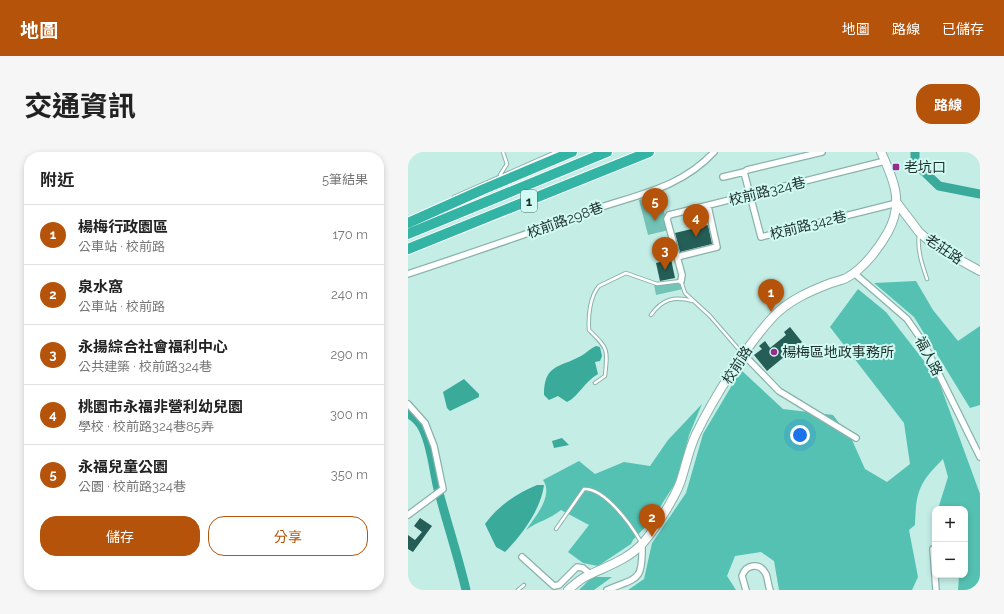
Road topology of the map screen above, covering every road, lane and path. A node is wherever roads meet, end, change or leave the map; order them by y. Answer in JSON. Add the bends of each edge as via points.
{"nodes":[{"id":1,"x":503,"y":152,"type":"edge"},
{"id":2,"x":556,"y":152,"type":"edge"},
{"id":3,"x":572,"y":152,"type":"edge"},
{"id":4,"x":608,"y":152,"type":"edge"},
{"id":5,"x":649,"y":152,"type":"edge"},
{"id":6,"x":714,"y":152,"type":"edge"},
{"id":7,"x":822,"y":152,"type":"edge"},
{"id":8,"x":881,"y":152,"type":"edge"},
{"id":9,"x":885,"y":161,"type":"junction"},
{"id":10,"x":744,"y":172,"type":"junction"},
{"id":11,"x":499,"y":177,"type":"junction"},
{"id":12,"x":723,"y":177,"type":"dead end"},
{"id":13,"x":750,"y":195,"type":"junction"},
{"id":14,"x":897,"y":203,"type":"junction"},
{"id":15,"x":708,"y":206,"type":"junction"},
{"id":16,"x":441,"y":207,"type":"junction"},
{"id":17,"x":408,"y":223,"type":"edge"},
{"id":18,"x":919,"y":232,"type":"junction"},
{"id":19,"x":408,"y":234,"type":"edge"},
{"id":20,"x":408,"y":249,"type":"edge"},
{"id":21,"x":677,"y":257,"type":"junction"},
{"id":22,"x":980,"y":271,"type":"edge"},
{"id":23,"x":854,"y":273,"type":"junction"},
{"id":24,"x":408,"y":274,"type":"edge"},
{"id":25,"x":927,"y":278,"type":"dead end"},
{"id":26,"x":682,"y":281,"type":"junction"},
{"id":27,"x":695,"y":302,"type":"junction"},
{"id":28,"x":651,"y":315,"type":"dead end"},
{"id":29,"x":744,"y":355,"type":"junction"},
{"id":30,"x":595,"y":383,"type":"dead end"},
{"id":31,"x":408,"y":404,"type":"edge"},
{"id":32,"x":856,"y":438,"type":"dead end"},
{"id":33,"x":980,"y":457,"type":"edge"},
{"id":34,"x":408,"y":515,"type":"edge"},
{"id":35,"x":556,"y":529,"type":"dead end"},
{"id":36,"x":642,"y":544,"type":"junction"},
{"id":37,"x":522,"y":557,"type":"dead end"},
{"id":38,"x":590,"y":574,"type":"junction"},
{"id":39,"x":935,"y":578,"type":"edge"},
{"id":40,"x":524,"y":585,"type":"dead end"},
{"id":41,"x":518,"y":590,"type":"edge"},
{"id":42,"x":568,"y":590,"type":"edge"},
{"id":43,"x":607,"y":590,"type":"edge"},
{"id":44,"x":746,"y":590,"type":"edge"},
{"id":45,"x":770,"y":590,"type":"edge"},
{"id":46,"x":936,"y":590,"type":"edge"}],
"edges":[{"from":1,"to":11,"type":"lane","via":[[507,164]]},
{"from":2,"to":11,"type":"lane"},
{"from":3,"to":16,"type":"highway"},
{"from":4,"to":19,"type":"highway","number":"1"},
{"from":5,"to":20,"type":"highway","number":"1"},
{"from":6,"to":24,"type":"street","name":"校前路298巷","via":[[685,177],[655,190]]},
{"from":7,"to":10,"type":"street"},
{"from":8,"to":9,"type":"street","name":"校前路"},
{"from":9,"to":13,"type":"street","name":"校前路324巷"},
{"from":9,"to":14,"type":"street","name":"校前路"},
{"from":10,"to":12,"type":"street"},
{"from":10,"to":13,"type":"street"},
{"from":11,"to":16,"type":"lane","via":[[457,195]]},
{"from":13,"to":14,"type":"street","name":"校前路342巷","via":[[760,235],[763,237]]},
{"from":13,"to":15,"type":"street","name":"校前路324巷"},
{"from":14,"to":18,"type":"street","name":"老莊路"},
{"from":14,"to":23,"type":"street","name":"校前路","via":[[896,216],[887,233],[874,252]]},
{"from":15,"to":21,"type":"street","via":[[717,247]]},
{"from":15,"to":21,"type":"street","name":"校前路324巷","via":[[667,216]]},
{"from":16,"to":17,"type":"highway"},
{"from":18,"to":22,"type":"street","name":"老莊路","via":[[936,247]]},
{"from":18,"to":25,"type":"lane","via":[[920,258]]},
{"from":21,"to":26,"type":"street","name":"校前路324巷"},
{"from":23,"to":29,"type":"street","name":"校前路","via":[[813,290],[784,308],[772,317]]},
{"from":23,"to":33,"type":"street","name":"福人路","via":[[907,319],[919,336]]},
{"from":26,"to":27,"type":"lane","via":[[685,294]]},
{"from":26,"to":30,"type":"lane","via":[[657,284],[626,273],[598,287],[588,321],[589,330],[602,342],[607,360],[605,376]]},
{"from":27,"to":28,"type":"lane","via":[[681,298],[664,302],[659,304]]},
{"from":27,"to":29,"type":"lane"},
{"from":29,"to":32,"type":"street","via":[[779,391]]},
{"from":29,"to":36,"type":"street","name":"校前路","via":[[696,434],[672,500]]},
{"from":31,"to":34,"type":"street","via":[[425,423],[434,446],[443,489]]},
{"from":35,"to":36,"type":"lane","via":[[584,489],[591,489],[601,494],[614,507]]},
{"from":36,"to":38,"type":"street","name":"校前路","via":[[609,567]]},
{"from":36,"to":43,"type":"street","via":[[640,573],[635,580]]},
{"from":37,"to":38,"type":"street","via":[[554,586],[559,585],[577,567]]},
{"from":38,"to":42,"type":"street","name":"校前路"},
{"from":39,"to":46,"type":"street"},
{"from":40,"to":41,"type":"lane"},
{"from":44,"to":45,"type":"street","via":[[742,576],[747,568],[752,566],[759,566],[763,570]]}]}
